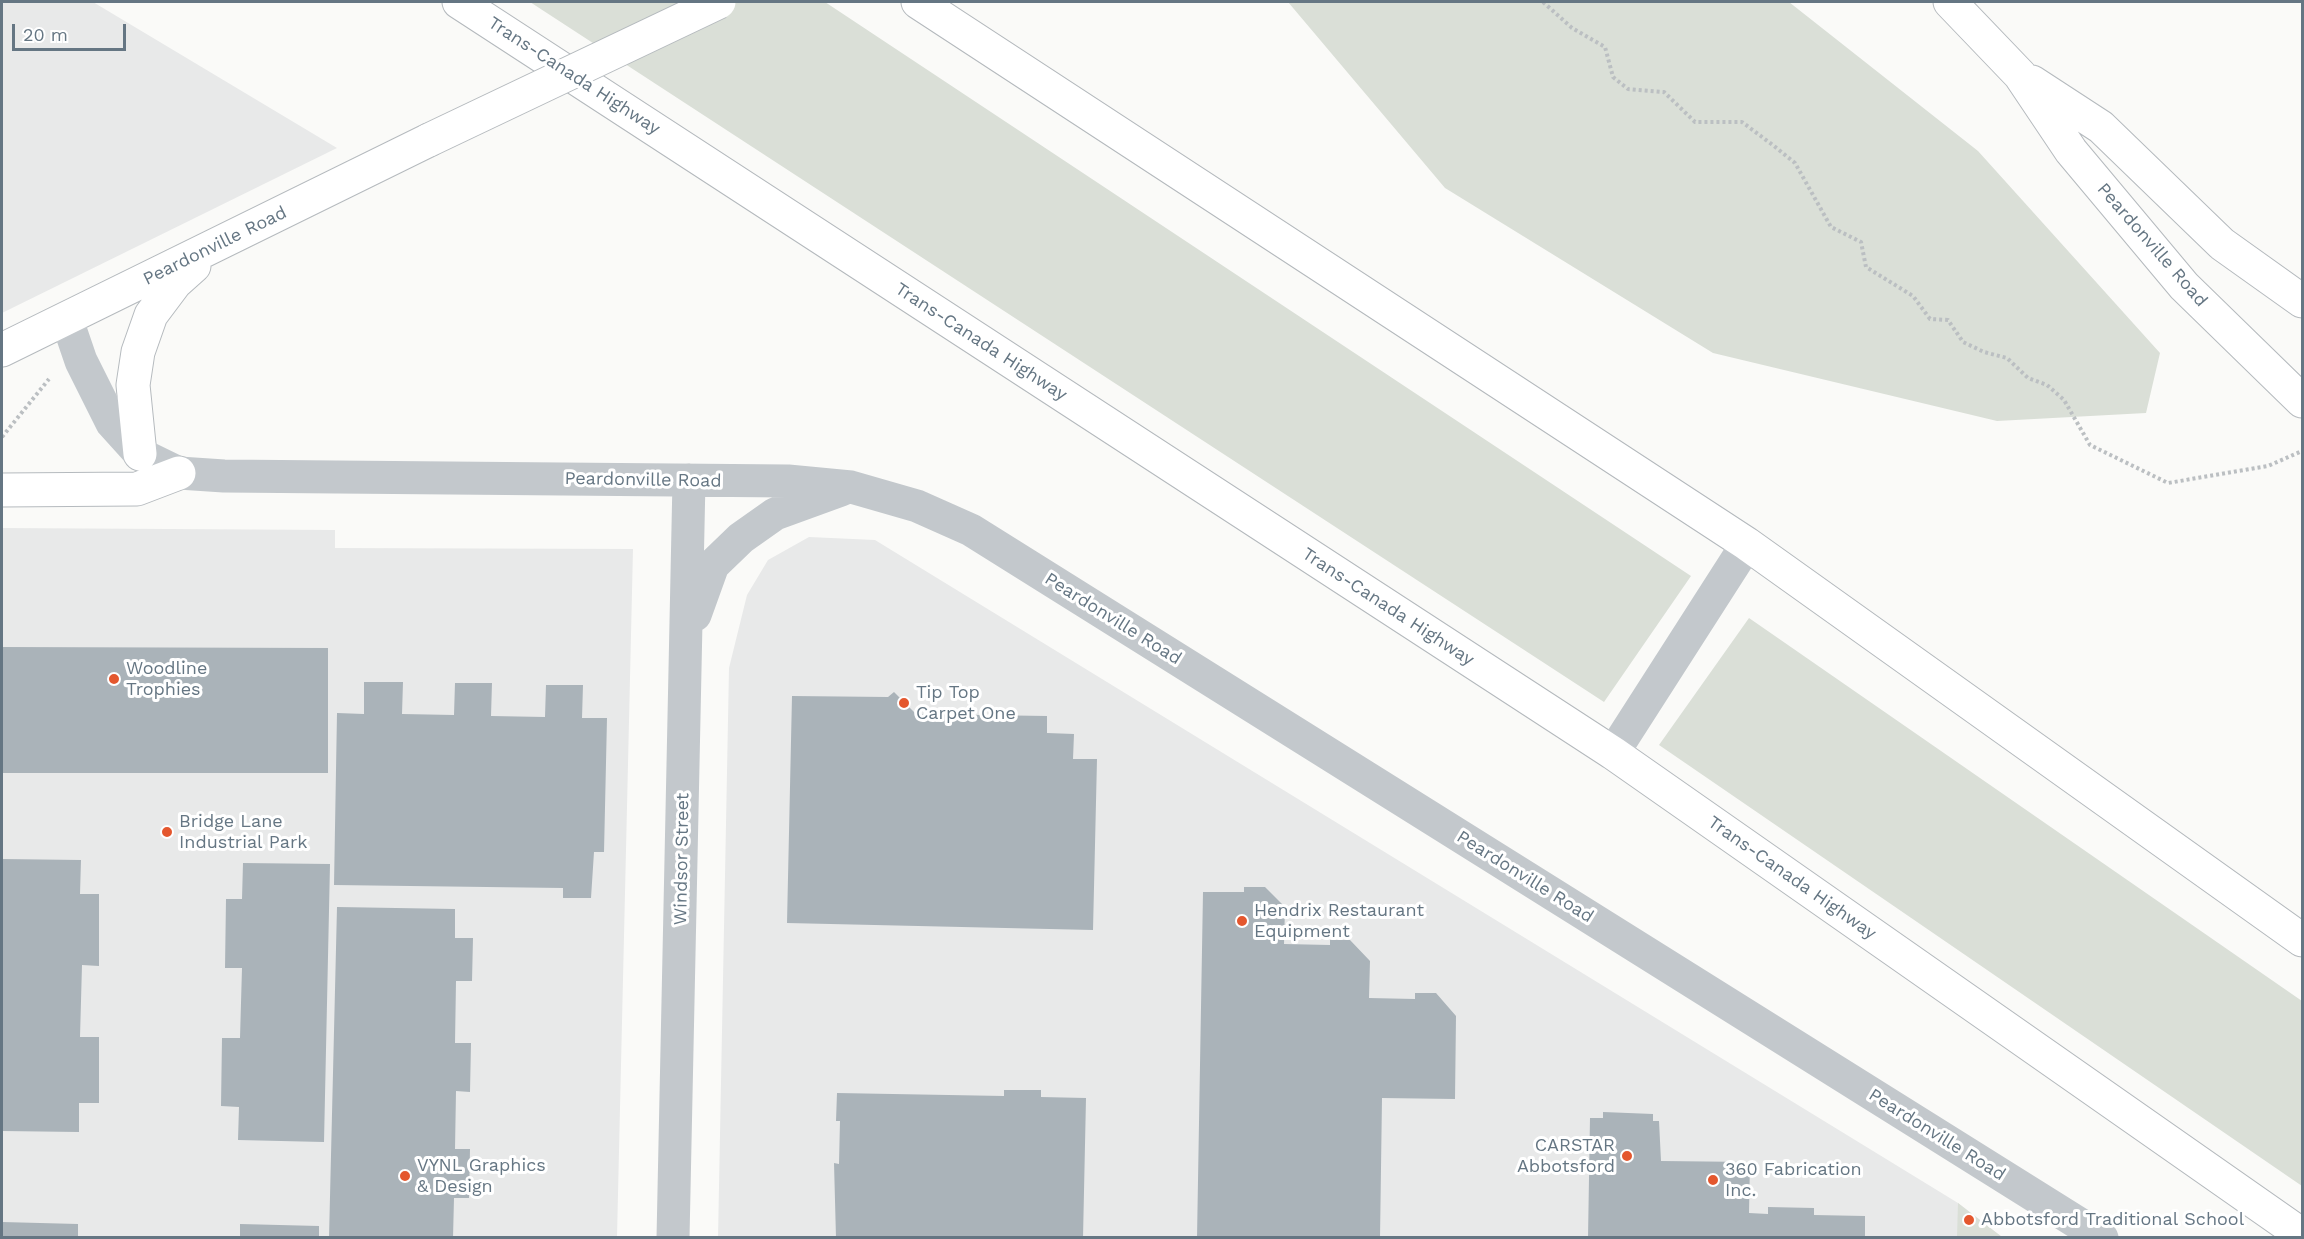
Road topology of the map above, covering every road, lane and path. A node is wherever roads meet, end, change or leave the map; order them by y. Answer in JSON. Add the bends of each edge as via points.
{"nodes":[{"id":1,"x":459,"y":2,"type":"edge"},
{"id":2,"x":719,"y":2,"type":"edge"},
{"id":3,"x":918,"y":2,"type":"edge"},
{"id":4,"x":1544,"y":2,"type":"edge"},
{"id":5,"x":1950,"y":2,"type":"edge"},
{"id":6,"x":2020,"y":75,"type":"junction"},
{"id":7,"x":220,"y":244,"type":"junction"},
{"id":8,"x":2302,"y":301,"type":"edge"},
{"id":9,"x":67,"y":320,"type":"junction"},
{"id":10,"x":2,"y":350,"type":"edge"},
{"id":11,"x":2302,"y":401,"type":"edge"},
{"id":12,"x":2302,"y":451,"type":"edge"},
{"id":13,"x":140,"y":454,"type":"junction"},
{"id":14,"x":179,"y":473,"type":"junction"},
{"id":15,"x":689,"y":480,"type":"junction"},
{"id":16,"x":851,"y":487,"type":"junction"},
{"id":17,"x":2,"y":490,"type":"edge"},
{"id":18,"x":1747,"y":544,"type":"junction"},
{"id":19,"x":687,"y":639,"type":"junction"},
{"id":20,"x":1613,"y":753,"type":"junction"},
{"id":21,"x":2302,"y":940,"type":"edge"},
{"id":22,"x":2302,"y":1235,"type":"edge"},
{"id":23,"x":673,"y":1238,"type":"edge"},
{"id":24,"x":2102,"y":1238,"type":"edge"}],
"edges":[{"from":1,"to":20,"type":"main road","name":"Trans-Canada Highway"},
{"from":2,"to":7,"type":"main road","name":"Peardonville Road","bridge":true},
{"from":3,"to":18,"type":"main road"},
{"from":4,"to":12,"type":"path","via":[[1572,28],[1605,47],[1613,77],[1628,89],[1664,92],[1695,122],[1742,122],[1795,163],[1832,227],[1861,242],[1866,267],[1913,296],[1930,319],[1948,320],[1963,342],[2007,358],[2028,378],[2047,385],[2064,400],[2090,445],[2168,483],[2268,466]]},
{"from":5,"to":6,"type":"main road","name":"Peardonville Road"},
{"from":6,"to":8,"type":"main road","name":"Peardonville Road","via":[[2102,127],[2223,244]]},
{"from":6,"to":11,"type":"main road","name":"Peardonville Road","via":[[2072,151],[2184,286]]},
{"from":7,"to":9,"type":"main road","name":"Peardonville Road"},
{"from":7,"to":13,"type":"main road","via":[[175,283],[151,315],[138,352],[133,385]]},
{"from":9,"to":10,"type":"main road","name":"Peardonville Road"},
{"from":9,"to":13,"type":"street","name":"Peardonville Road","via":[[81,361],[112,423]]},
{"from":13,"to":14,"type":"street","name":"Peardonville Road"},
{"from":14,"to":15,"type":"street","name":"Peardonville Road","via":[[224,477]]},
{"from":14,"to":17,"type":"main road","via":[[137,489]]},
{"from":15,"to":16,"type":"street","name":"Peardonville Road","via":[[788,481]]},
{"from":15,"to":19,"type":"street","name":"Windsor Street"},
{"from":16,"to":19,"type":"street","via":[[774,514],[741,538],[713,565]]},
{"from":16,"to":24,"type":"street","name":"Peardonville Road","via":[[917,506],[971,530]]},
{"from":18,"to":20,"type":"street"},
{"from":18,"to":21,"type":"main road"},
{"from":19,"to":23,"type":"street","name":"Windsor Street"},
{"from":20,"to":22,"type":"main road","name":"Trans-Canada Highway"}]}
